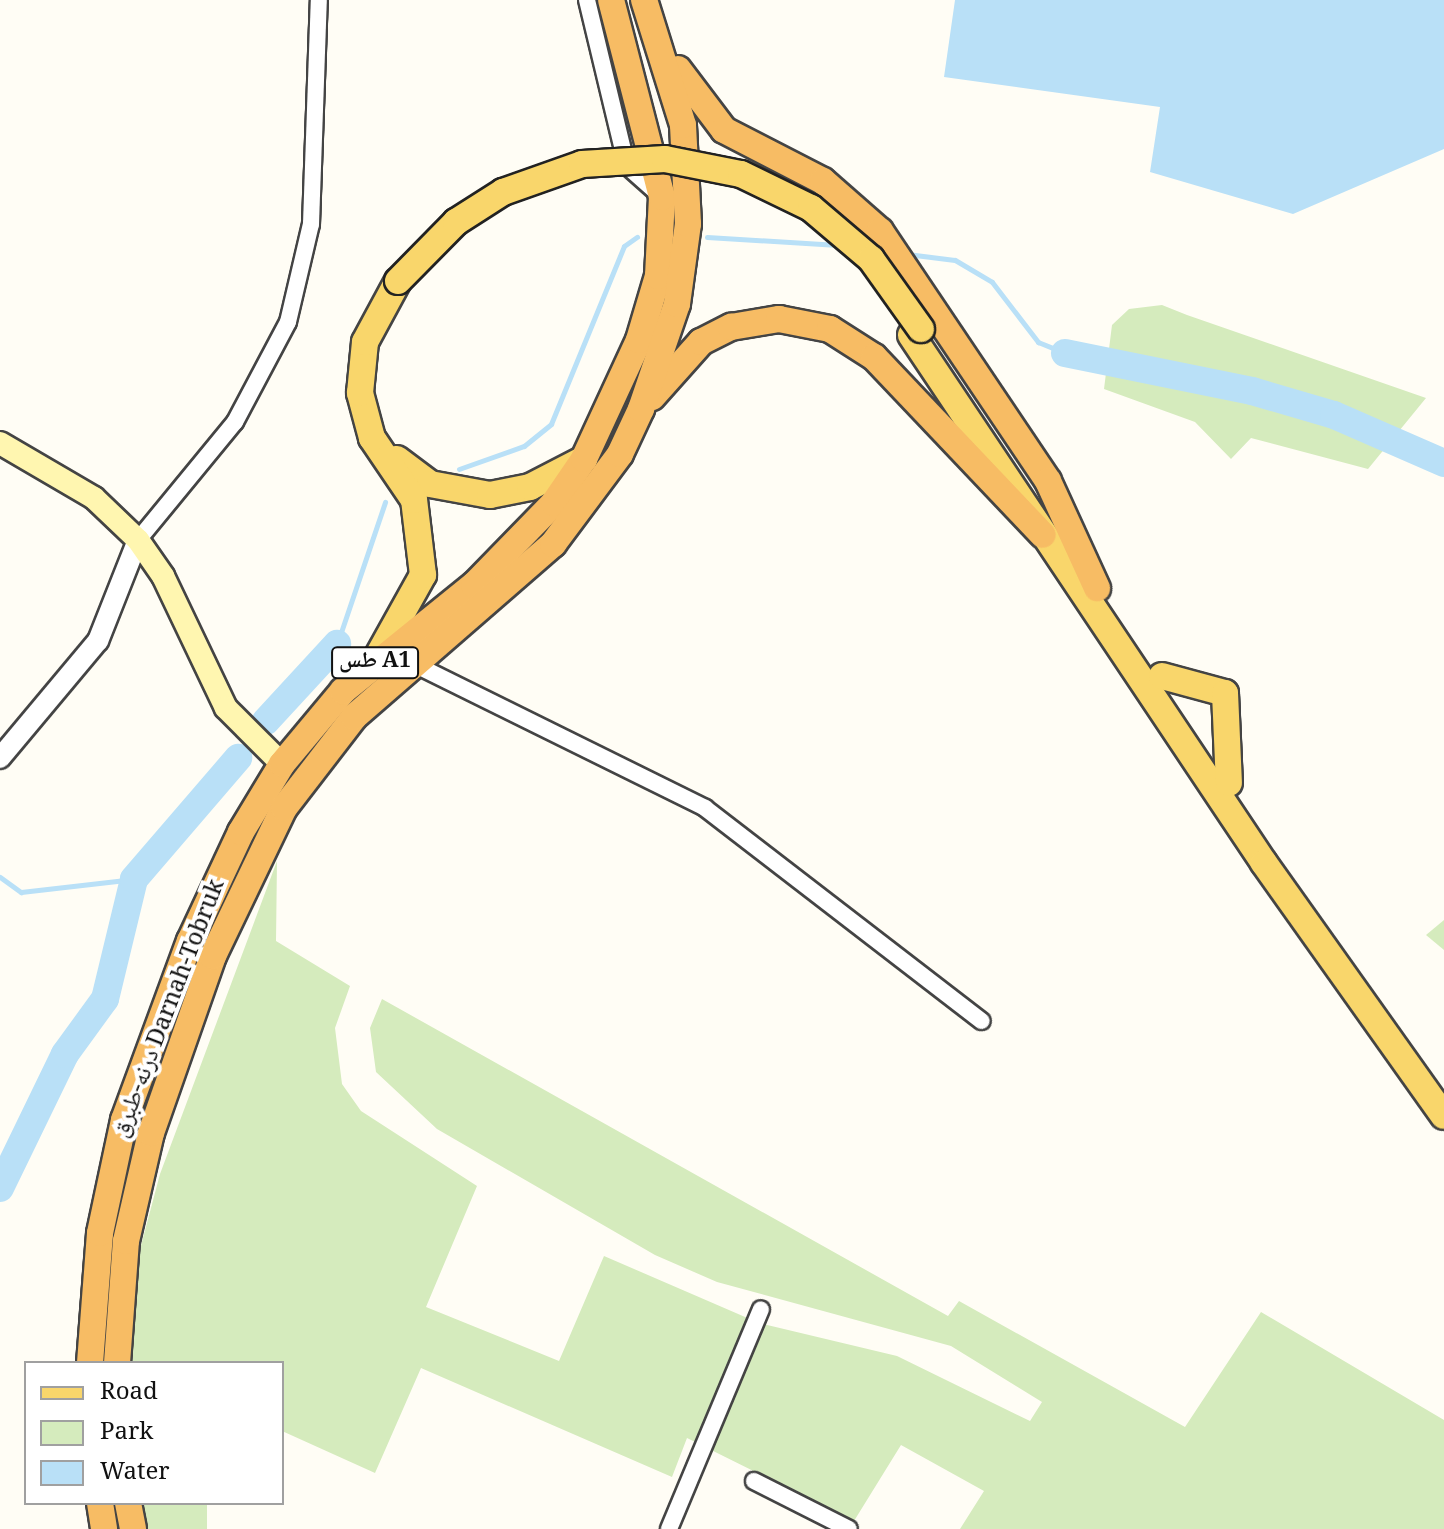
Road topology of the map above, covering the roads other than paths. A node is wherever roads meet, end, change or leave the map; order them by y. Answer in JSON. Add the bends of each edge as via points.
{"nodes":[{"id":1,"x":319,"y":0,"type":"edge"},
{"id":2,"x":587,"y":0,"type":"edge"},
{"id":3,"x":611,"y":0,"type":"edge"},
{"id":4,"x":644,"y":0,"type":"edge"},
{"id":5,"x":655,"y":32,"type":"junction"},
{"id":6,"x":662,"y":197,"type":"junction"},
{"id":7,"x":403,"y":284,"type":"junction"},
{"id":8,"x":916,"y":332,"type":"junction"},
{"id":9,"x":641,"y":409,"type":"junction"},
{"id":10,"x":0,"y":443,"type":"edge"},
{"id":11,"x":584,"y":459,"type":"junction"},
{"id":12,"x":1043,"y":535,"type":"junction"},
{"id":13,"x":144,"y":549,"type":"junction"},
{"id":14,"x":1097,"y":588,"type":"junction"},
{"id":15,"x":412,"y":663,"type":"junction"},
{"id":16,"x":374,"y":664,"type":"junction"},
{"id":17,"x":1162,"y":676,"type":"junction"},
{"id":18,"x":0,"y":758,"type":"edge"},
{"id":19,"x":282,"y":764,"type":"junction"},
{"id":20,"x":1229,"y":783,"type":"junction"},
{"id":21,"x":982,"y":1021,"type":"dead end"},
{"id":22,"x":1444,"y":1096,"type":"edge"},
{"id":23,"x":1444,"y":1116,"type":"edge"},
{"id":24,"x":761,"y":1309,"type":"dead end"},
{"id":25,"x":90,"y":1361,"type":"edge"},
{"id":26,"x":117,"y":1361,"type":"edge"},
{"id":27,"x":754,"y":1481,"type":"dead end"},
{"id":28,"x":100,"y":1505,"type":"edge"},
{"id":29,"x":128,"y":1505,"type":"edge"},
{"id":30,"x":104,"y":1529,"type":"edge"},
{"id":31,"x":133,"y":1529,"type":"edge"},
{"id":32,"x":669,"y":1529,"type":"edge"},
{"id":33,"x":849,"y":1529,"type":"edge"}],
"edges":[{"from":1,"to":13,"type":"street","via":[[311,224],[291,313],[235,422]]},
{"from":2,"to":6,"type":"street","via":[[627,166]]},
{"from":3,"to":6,"type":"highway","name":"درنه-طبرق Darnah-Tobruk","number":"طس A1"},
{"from":4,"to":5,"type":"highway","name":"درنه-طبرق Darnah-Tobruk","number":"طس A1"},
{"from":5,"to":9,"type":"highway","name":"درنه-طبرق Darnah-Tobruk","number":"طس A1","via":[[683,125],[688,224],[677,304]]},
{"from":5,"to":14,"type":"highway","via":[[717,124],[823,181],[880,231],[1048,481]]},
{"from":6,"to":11,"type":"highway","name":"درنه-طبرق Darnah-Tobruk","number":"طس A1","via":[[650,306]]},
{"from":7,"to":8,"type":"main road","via":[[463,230],[520,196],[584,175],[664,170],[737,185],[805,218],[862,267]]},
{"from":7,"to":11,"type":"main road","via":[[380,333],[369,383],[377,426],[400,462],[430,484],[490,495],[530,487]]},
{"from":7,"to":16,"type":"main road","via":[[365,342],[360,393],[372,438],[414,500],[423,575]]},
{"from":8,"to":12,"type":"main road"},
{"from":8,"to":14,"type":"main road"},
{"from":9,"to":12,"type":"highway","via":[[716,334],[763,320],[814,324],[874,357]]},
{"from":9,"to":15,"type":"highway","name":"درنه-طبرق Darnah-Tobruk","number":"طس A1","via":[[620,454],[553,544]]},
{"from":10,"to":13,"type":"main road","via":[[87,494]]},
{"from":11,"to":16,"type":"highway","name":"درنه-طبرق Darnah-Tobruk","number":"طس A1","via":[[502,559]]},
{"from":12,"to":23,"type":"main road"},
{"from":13,"to":18,"type":"street","via":[[119,578],[94,648]]},
{"from":13,"to":19,"type":"main road","via":[[226,708]]},
{"from":14,"to":17,"type":"main road"},
{"from":15,"to":21,"type":"street","via":[[705,808]]},
{"from":15,"to":26,"type":"highway","name":"درنه-طبرق Darnah-Tobruk","number":"طس A1","via":[[305,775],[213,956],[141,1169],[122,1270]]},
{"from":16,"to":19,"type":"highway","name":"درنه-طبرق Darnah-Tobruk","number":"طس A1"},
{"from":17,"to":20,"type":"main road"},
{"from":17,"to":20,"type":"main road","via":[[1225,693]]},
{"from":19,"to":25,"type":"highway","name":"درنه-طبرق Darnah-Tobruk","number":"طس A1","via":[[190,941],[124,1120],[100,1233]]},
{"from":20,"to":22,"type":"main road","via":[[1274,860]]},
{"from":24,"to":32,"type":"street"},
{"from":27,"to":33,"type":"street"},
{"from":28,"to":30,"type":"highway"},
{"from":29,"to":31,"type":"highway"}]}
